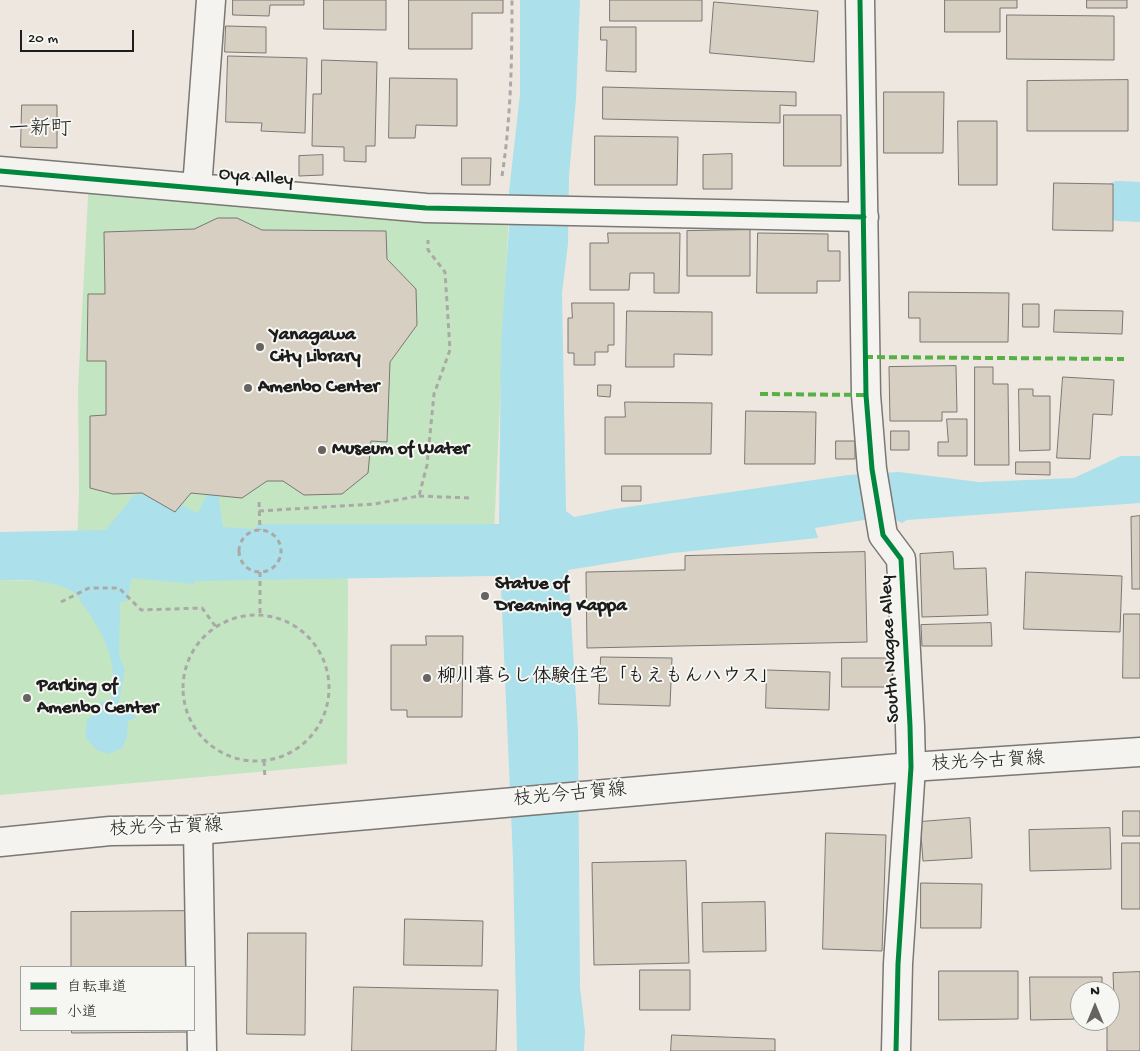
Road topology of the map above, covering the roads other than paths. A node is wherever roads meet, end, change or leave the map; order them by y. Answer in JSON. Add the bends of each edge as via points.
{"nodes":[{"id":1,"x":210,"y":0,"type":"edge"},
{"id":2,"x":860,"y":0,"type":"edge"},
{"id":3,"x":0,"y":171,"type":"edge"},
{"id":4,"x":197,"y":188,"type":"junction"},
{"id":5,"x":864,"y":217,"type":"junction"},
{"id":6,"x":1140,"y":752,"type":"edge"},
{"id":7,"x":911,"y":767,"type":"junction"},
{"id":8,"x":198,"y":830,"type":"junction"},
{"id":9,"x":0,"y":842,"type":"edge"},
{"id":10,"x":202,"y":1051,"type":"edge"},
{"id":11,"x":896,"y":1051,"type":"edge"}],
"edges":[{"from":1,"to":4,"type":"street"},
{"from":2,"to":5,"type":"street"},
{"from":3,"to":4,"type":"street","name":"Oya Alley"},
{"from":4,"to":5,"type":"street","name":"Oya Alley","via":[[426,208]]},
{"from":5,"to":7,"type":"street","name":"South Nagae Alley","via":[[866,396],[872,469],[883,535],[901,559]]},
{"from":6,"to":7,"type":"street","name":"枝光今古賀線"},
{"from":7,"to":8,"type":"street","name":"枝光今古賀線"},
{"from":7,"to":11,"type":"street","name":"South Nagae Alley","via":[[898,964]]},
{"from":8,"to":9,"type":"street","name":"枝光今古賀線","via":[[110,831]]},
{"from":8,"to":10,"type":"street"}]}
